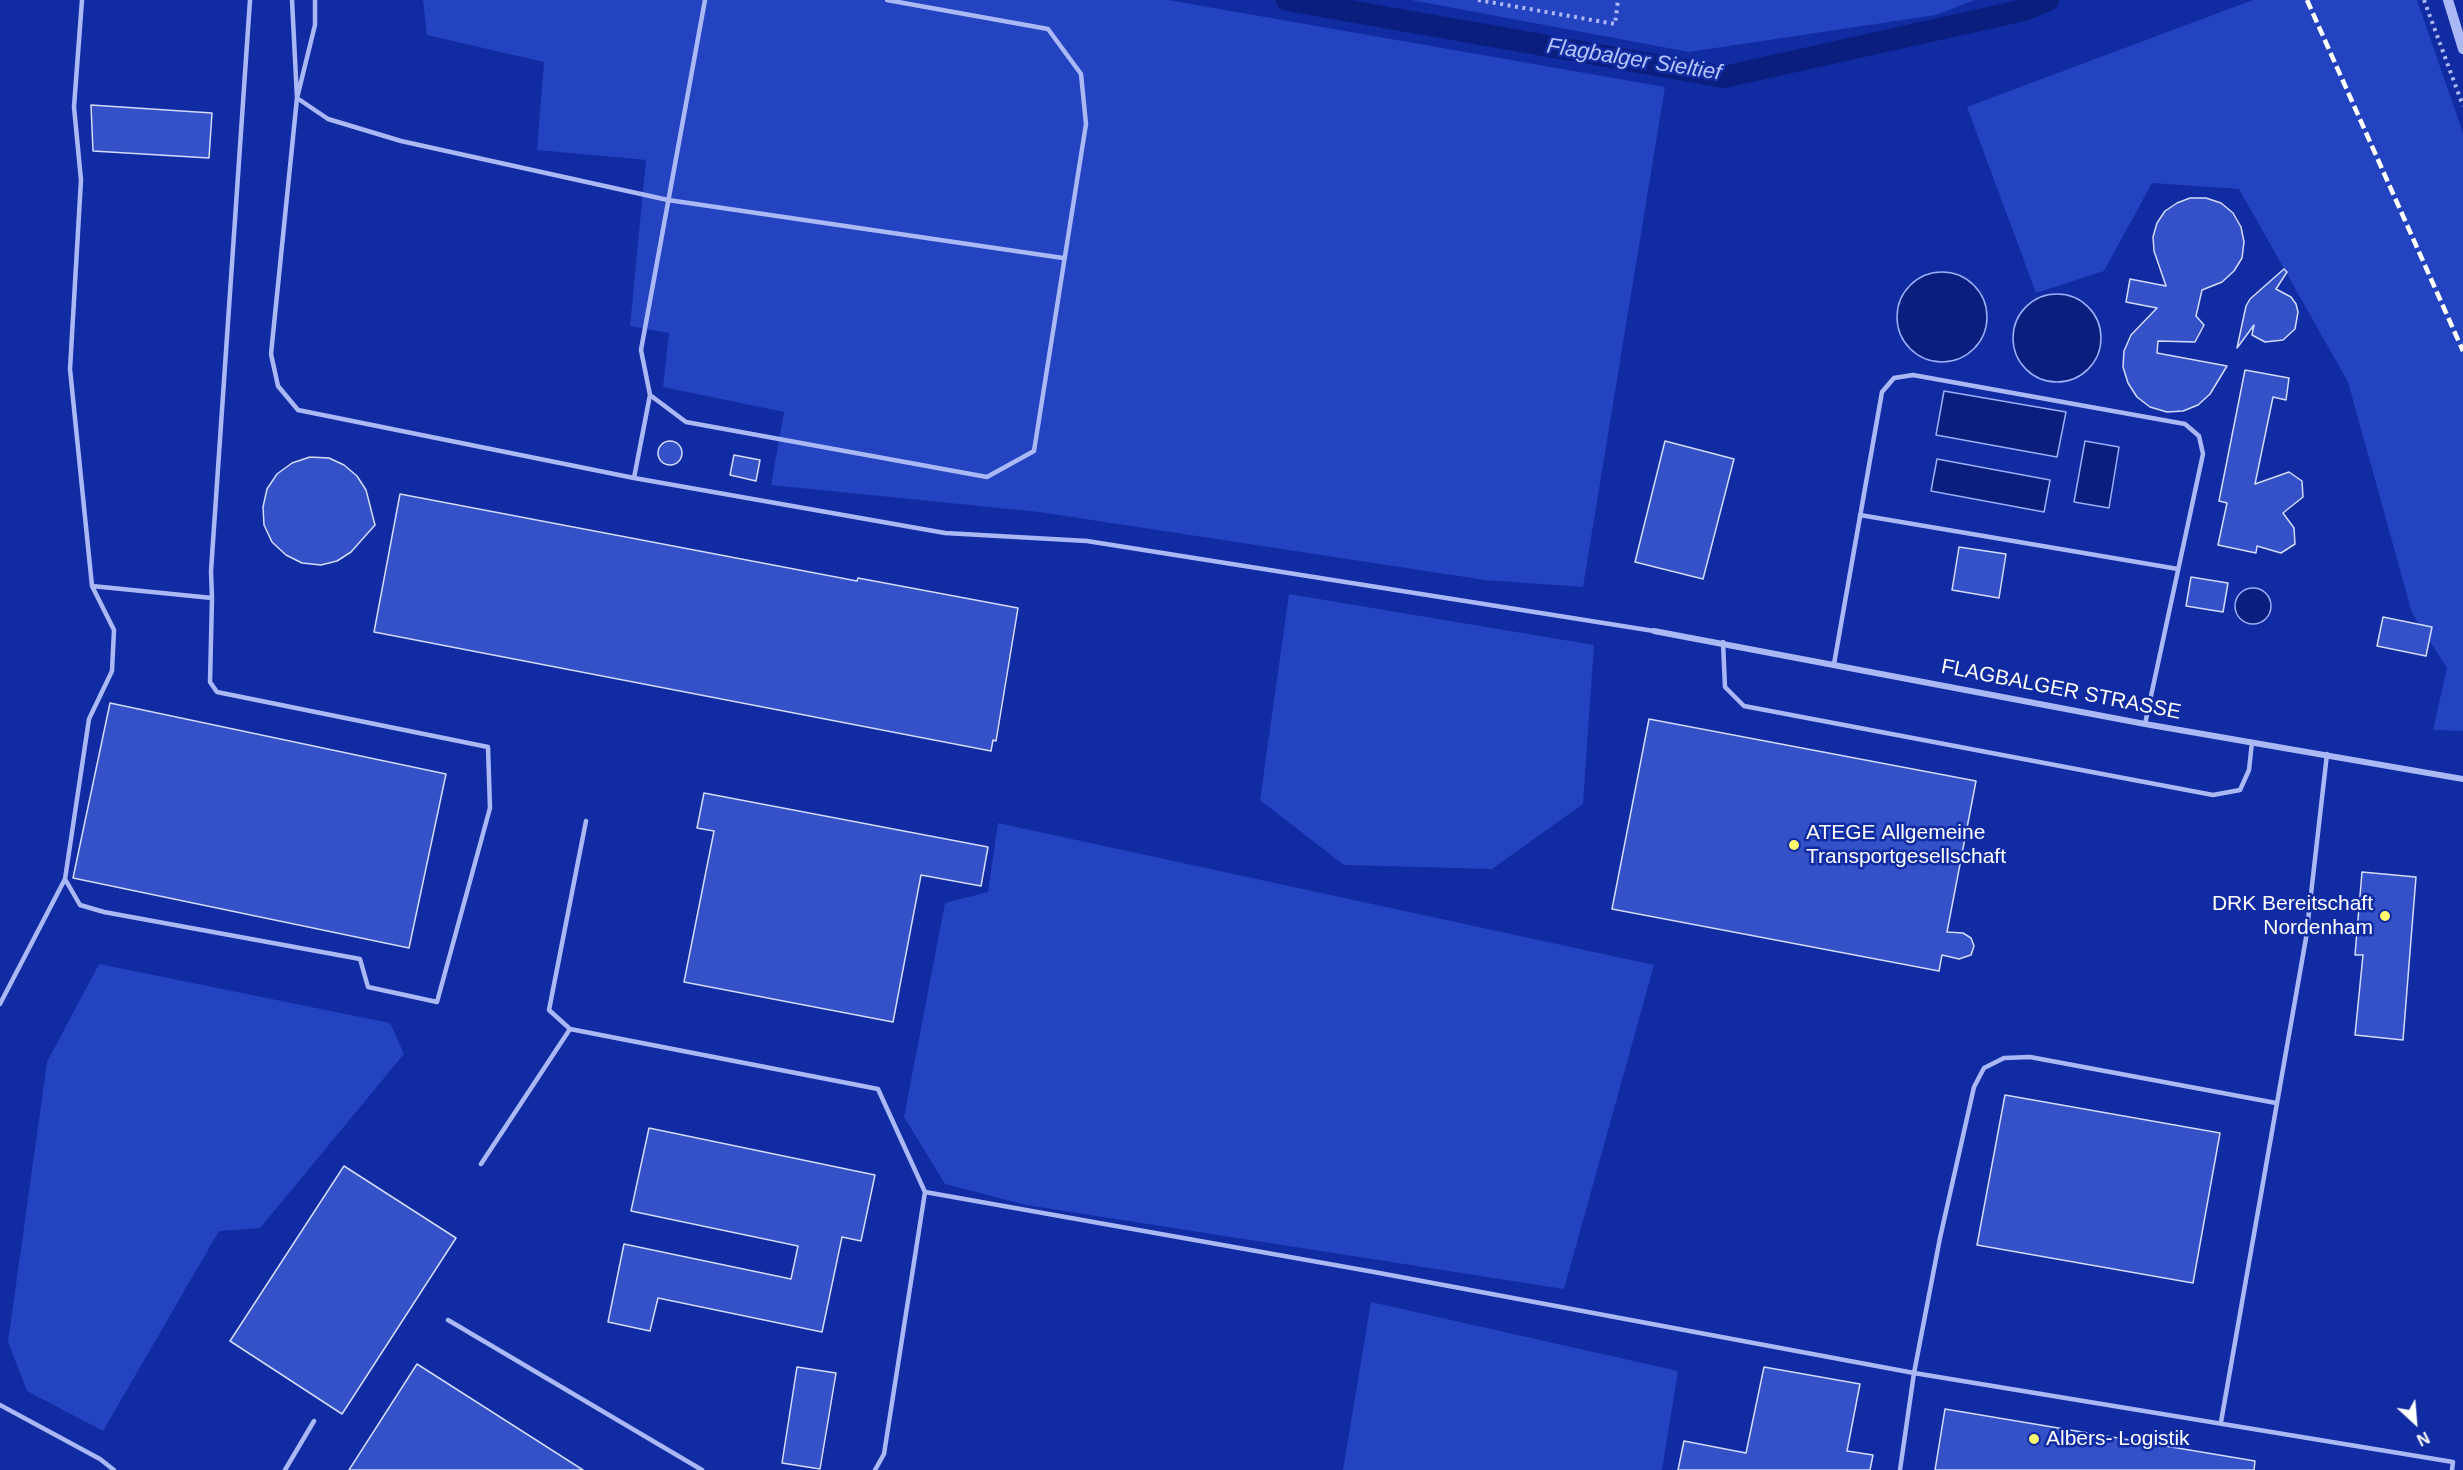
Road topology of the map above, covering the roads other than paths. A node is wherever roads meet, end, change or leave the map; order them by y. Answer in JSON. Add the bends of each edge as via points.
{"nodes":[{"id":1,"x":82,"y":0,"type":"edge"},
{"id":2,"x":250,"y":0,"type":"edge"},
{"id":3,"x":292,"y":0,"type":"edge"},
{"id":4,"x":315,"y":0,"type":"edge"},
{"id":5,"x":705,"y":0,"type":"edge"},
{"id":6,"x":887,"y":0,"type":"edge"},
{"id":7,"x":2448,"y":0,"type":"edge"},
{"id":8,"x":2463,"y":49,"type":"edge"},
{"id":9,"x":297,"y":98,"type":"junction"},
{"id":10,"x":668,"y":200,"type":"junction"},
{"id":11,"x":1063,"y":258,"type":"junction"},
{"id":12,"x":650,"y":395,"type":"junction"},
{"id":13,"x":634,"y":478,"type":"junction"},
{"id":14,"x":1860,"y":515,"type":"junction"},
{"id":15,"x":2178,"y":569,"type":"junction"},
{"id":16,"x":92,"y":586,"type":"junction"},
{"id":17,"x":212,"y":598,"type":"junction"},
{"id":18,"x":1654,"y":631,"type":"joint"},
{"id":19,"x":1723,"y":642,"type":"junction"},
{"id":20,"x":1834,"y":664,"type":"junction"},
{"id":21,"x":2145,"y":724,"type":"junction"},
{"id":22,"x":2253,"y":741,"type":"junction"},
{"id":23,"x":2326,"y":754,"type":"junction"},
{"id":24,"x":2463,"y":779,"type":"edge"},
{"id":25,"x":586,"y":821,"type":"dead end"},
{"id":26,"x":65,"y":879,"type":"junction"},
{"id":27,"x":0,"y":1004,"type":"edge"},
{"id":28,"x":570,"y":1029,"type":"junction"},
{"id":29,"x":2276,"y":1103,"type":"junction"},
{"id":30,"x":480,"y":1164,"type":"dead end"},
{"id":31,"x":925,"y":1192,"type":"junction"},
{"id":32,"x":448,"y":1320,"type":"dead end"},
{"id":33,"x":1914,"y":1373,"type":"junction"},
{"id":34,"x":0,"y":1405,"type":"edge"},
{"id":35,"x":314,"y":1421,"type":"dead end"},
{"id":36,"x":2221,"y":1422,"type":"junction"},
{"id":37,"x":114,"y":1470,"type":"edge"},
{"id":38,"x":285,"y":1470,"type":"edge"},
{"id":39,"x":702,"y":1470,"type":"edge"},
{"id":40,"x":875,"y":1470,"type":"edge"},
{"id":41,"x":1900,"y":1470,"type":"edge"},
{"id":42,"x":2452,"y":1470,"type":"edge"}],
"edges":[{"from":1,"to":16,"type":"lane","via":[[74,107],[81,180],[70,369]]},
{"from":2,"to":17,"type":"lane","via":[[211,559]]},
{"from":3,"to":9,"type":"lane"},
{"from":4,"to":9,"type":"lane","via":[[315,25]]},
{"from":5,"to":10,"type":"lane"},
{"from":6,"to":11,"type":"lane","via":[[1048,29],[1081,74],[1086,124]]},
{"from":7,"to":8,"type":"street"},
{"from":9,"to":10,"type":"lane","via":[[328,119],[401,141]]},
{"from":9,"to":13,"type":"lane","via":[[272,354],[278,386],[298,411]]},
{"from":10,"to":11,"type":"lane"},
{"from":10,"to":12,"type":"lane","via":[[640,350]]},
{"from":11,"to":12,"type":"lane","via":[[1034,451],[987,477],[686,422]]},
{"from":12,"to":13,"type":"lane"},
{"from":13,"to":18,"type":"lane","via":[[945,533],[1087,541]]},
{"from":14,"to":15,"type":"lane"},
{"from":14,"to":15,"type":"lane","via":[[1882,392],[1894,378],[1913,375],[2185,424],[2199,436],[2203,454]]},
{"from":14,"to":20,"type":"lane"},
{"from":15,"to":21,"type":"lane"},
{"from":16,"to":17,"type":"lane"},
{"from":16,"to":26,"type":"lane","via":[[114,630],[112,671],[89,719]]},
{"from":17,"to":26,"type":"lane","via":[[210,682],[217,692],[488,747],[490,808],[437,1002],[368,987],[360,959],[80,905]]},
{"from":18,"to":19,"type":"street","name":"FLAGBALGER STRASSE"},
{"from":19,"to":20,"type":"street","name":"FLAGBALGER STRASSE"},
{"from":19,"to":22,"type":"lane","via":[[1725,687],[1744,706],[2213,795],[2240,790],[2249,770]]},
{"from":20,"to":21,"type":"street","name":"FLAGBALGER STRASSE"},
{"from":21,"to":22,"type":"street","name":"FLAGBALGER STRASSE"},
{"from":22,"to":23,"type":"street","name":"FLAGBALGER STRASSE"},
{"from":23,"to":24,"type":"street","name":"FLAGBALGER STRASSE"},
{"from":23,"to":29,"type":"lane","via":[[2306,938]]},
{"from":25,"to":28,"type":"lane","via":[[549,1010]]},
{"from":26,"to":27,"type":"lane"},
{"from":28,"to":30,"type":"lane"},
{"from":28,"to":31,"type":"lane","via":[[878,1089]]},
{"from":29,"to":33,"type":"lane","via":[[2030,1057],[2004,1058],[1984,1068],[1974,1087],[1942,1226]]},
{"from":29,"to":36,"type":"lane"},
{"from":31,"to":33,"type":"lane"},
{"from":31,"to":40,"type":"lane","via":[[884,1454]]},
{"from":32,"to":39,"type":"lane"},
{"from":33,"to":36,"type":"lane"},
{"from":33,"to":41,"type":"lane"},
{"from":34,"to":37,"type":"lane"},
{"from":35,"to":38,"type":"lane"},
{"from":36,"to":42,"type":"lane","via":[[2453,1462]]}]}
